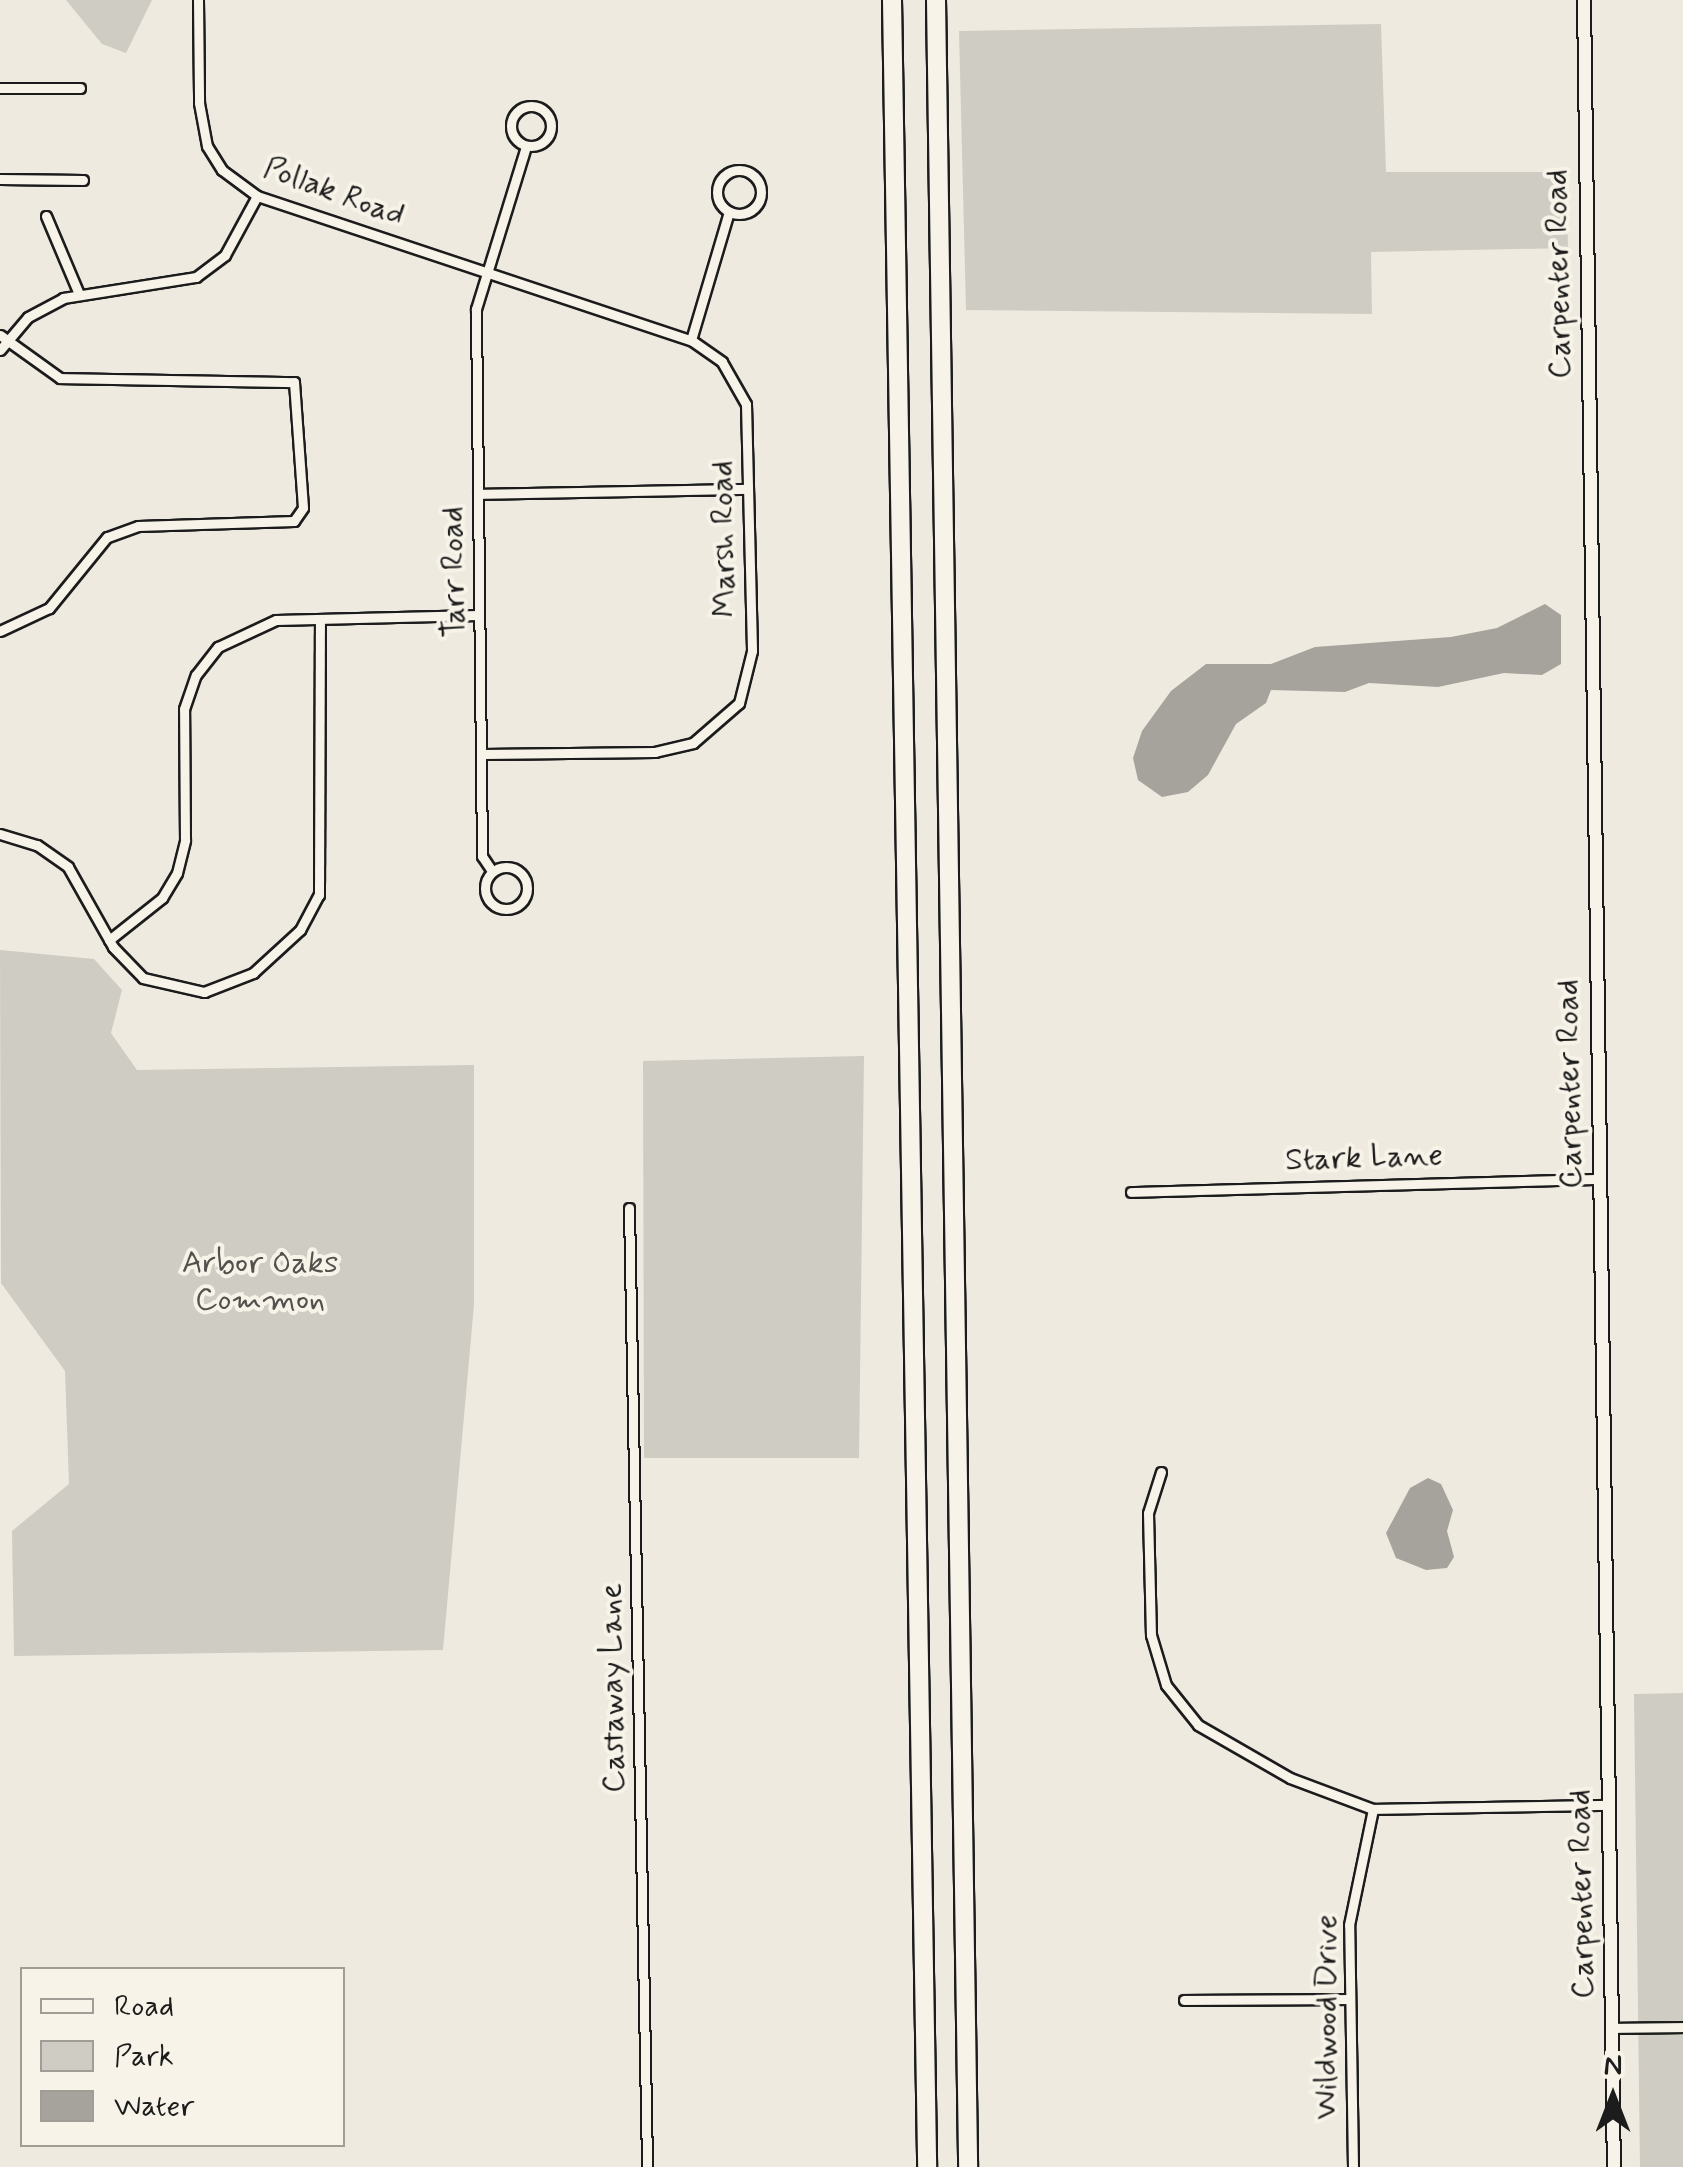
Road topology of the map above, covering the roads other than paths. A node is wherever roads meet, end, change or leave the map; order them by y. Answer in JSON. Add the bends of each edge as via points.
{"nodes":[{"id":1,"x":198,"y":0,"type":"edge"},
{"id":2,"x":892,"y":0,"type":"edge"},
{"id":3,"x":936,"y":0,"type":"edge"},
{"id":4,"x":1584,"y":0,"type":"edge"},
{"id":5,"x":0,"y":88,"type":"edge"},
{"id":6,"x":80,"y":88,"type":"dead end"},
{"id":7,"x":526,"y":146,"type":"junction"},
{"id":8,"x":0,"y":179,"type":"edge"},
{"id":9,"x":83,"y":180,"type":"dead end"},
{"id":10,"x":256,"y":196,"type":"junction"},
{"id":11,"x":729,"y":212,"type":"junction"},
{"id":12,"x":46,"y":216,"type":"dead end"},
{"id":13,"x":485,"y":271,"type":"junction"},
{"id":14,"x":78,"y":294,"type":"junction"},
{"id":15,"x":3,"y":338,"type":"edge"},
{"id":16,"x":691,"y":340,"type":"junction"},
{"id":17,"x":0,"y":350,"type":"edge"},
{"id":18,"x":748,"y":490,"type":"junction"},
{"id":19,"x":478,"y":494,"type":"junction"},
{"id":20,"x":478,"y":614,"type":"junction"},
{"id":21,"x":320,"y":620,"type":"junction"},
{"id":22,"x":0,"y":631,"type":"edge"},
{"id":23,"x":483,"y":754,"type":"junction"},
{"id":24,"x":0,"y":834,"type":"edge"},
{"id":25,"x":492,"y":871,"type":"junction"},
{"id":26,"x":109,"y":940,"type":"junction"},
{"id":27,"x":1599,"y":1179,"type":"junction"},
{"id":28,"x":1131,"y":1192,"type":"dead end"},
{"id":29,"x":629,"y":1208,"type":"dead end"},
{"id":30,"x":1161,"y":1472,"type":"dead end"},
{"id":31,"x":1608,"y":1805,"type":"junction"},
{"id":32,"x":1374,"y":1809,"type":"junction"},
{"id":33,"x":1349,"y":1999,"type":"junction"},
{"id":34,"x":1184,"y":2000,"type":"dead end"},
{"id":35,"x":1683,"y":2027,"type":"edge"},
{"id":36,"x":1611,"y":2028,"type":"junction"},
{"id":37,"x":647,"y":2167,"type":"edge"},
{"id":38,"x":928,"y":2167,"type":"edge"},
{"id":39,"x":968,"y":2167,"type":"edge"},
{"id":40,"x":1354,"y":2167,"type":"edge"},
{"id":41,"x":1614,"y":2167,"type":"edge"}],
"edges":[{"from":1,"to":10,"type":"street","name":"Pollak Road","via":[[207,146],[222,170]]},
{"from":2,"to":38,"type":"highway"},
{"from":3,"to":39,"type":"highway"},
{"from":4,"to":27,"type":"main road","name":"Carpenter Road"},
{"from":5,"to":6,"type":"street"},
{"from":7,"to":7,"type":"street","via":[[511,126],[516,114],[533,107],[545,112],[551,130],[539,144]]},
{"from":7,"to":13,"type":"street","name":"Tarr Road"},
{"from":8,"to":9,"type":"street"},
{"from":10,"to":13,"type":"street","name":"Pollak Road"},
{"from":10,"to":14,"type":"street","via":[[225,255],[196,277]]},
{"from":11,"to":11,"type":"street","via":[[718,187],[732,172],[746,172],[757,180],[760,200],[750,211]]},
{"from":11,"to":16,"type":"street"},
{"from":12,"to":14,"type":"street"},
{"from":13,"to":16,"type":"street","name":"Marsh Road"},
{"from":13,"to":19,"type":"street","name":"Tarr Road","via":[[475,336]]},
{"from":14,"to":15,"type":"street","via":[[28,317]]},
{"from":15,"to":17,"type":"street"},
{"from":15,"to":22,"type":"street","via":[[60,378],[294,382],[303,508],[294,521],[138,526],[107,536],[49,608]]},
{"from":16,"to":18,"type":"street","name":"Marsh Road","via":[[722,362],[746,404]]},
{"from":18,"to":19,"type":"street"},
{"from":18,"to":23,"type":"street","name":"Marsh Road","via":[[752,651],[738,704],[720,725],[694,743],[655,752]]},
{"from":19,"to":20,"type":"street","name":"Tarr Road"},
{"from":20,"to":21,"type":"street"},
{"from":20,"to":23,"type":"street","name":"Tarr Road"},
{"from":21,"to":26,"type":"street","via":[[276,620],[237,634],[196,675],[184,710],[185,840],[178,873],[162,898]]},
{"from":21,"to":26,"type":"street","via":[[320,884],[300,930],[239,982],[204,992],[143,978]]},
{"from":23,"to":25,"type":"street","name":"Tarr Road","via":[[482,856]]},
{"from":24,"to":26,"type":"street","via":[[60,859]]},
{"from":25,"to":25,"type":"street","via":[[512,867],[523,875],[526,894],[518,906],[497,907],[486,897]]},
{"from":27,"to":28,"type":"street","name":"Stark Lane"},
{"from":27,"to":31,"type":"main road","name":"Carpenter Road"},
{"from":29,"to":37,"type":"street","name":"Castaway Lane"},
{"from":30,"to":32,"type":"street","via":[[1148,1513],[1148,1560],[1151,1635],[1166,1685],[1198,1725],[1234,1751]]},
{"from":31,"to":32,"type":"street"},
{"from":31,"to":36,"type":"main road","name":"Carpenter Road"},
{"from":32,"to":33,"type":"street","name":"Wildwood Drive","via":[[1349,1924]]},
{"from":33,"to":34,"type":"street"},
{"from":33,"to":40,"type":"street","name":"Wildwood Drive"},
{"from":35,"to":36,"type":"street"},
{"from":36,"to":41,"type":"main road","name":"Carpenter Road"}]}
